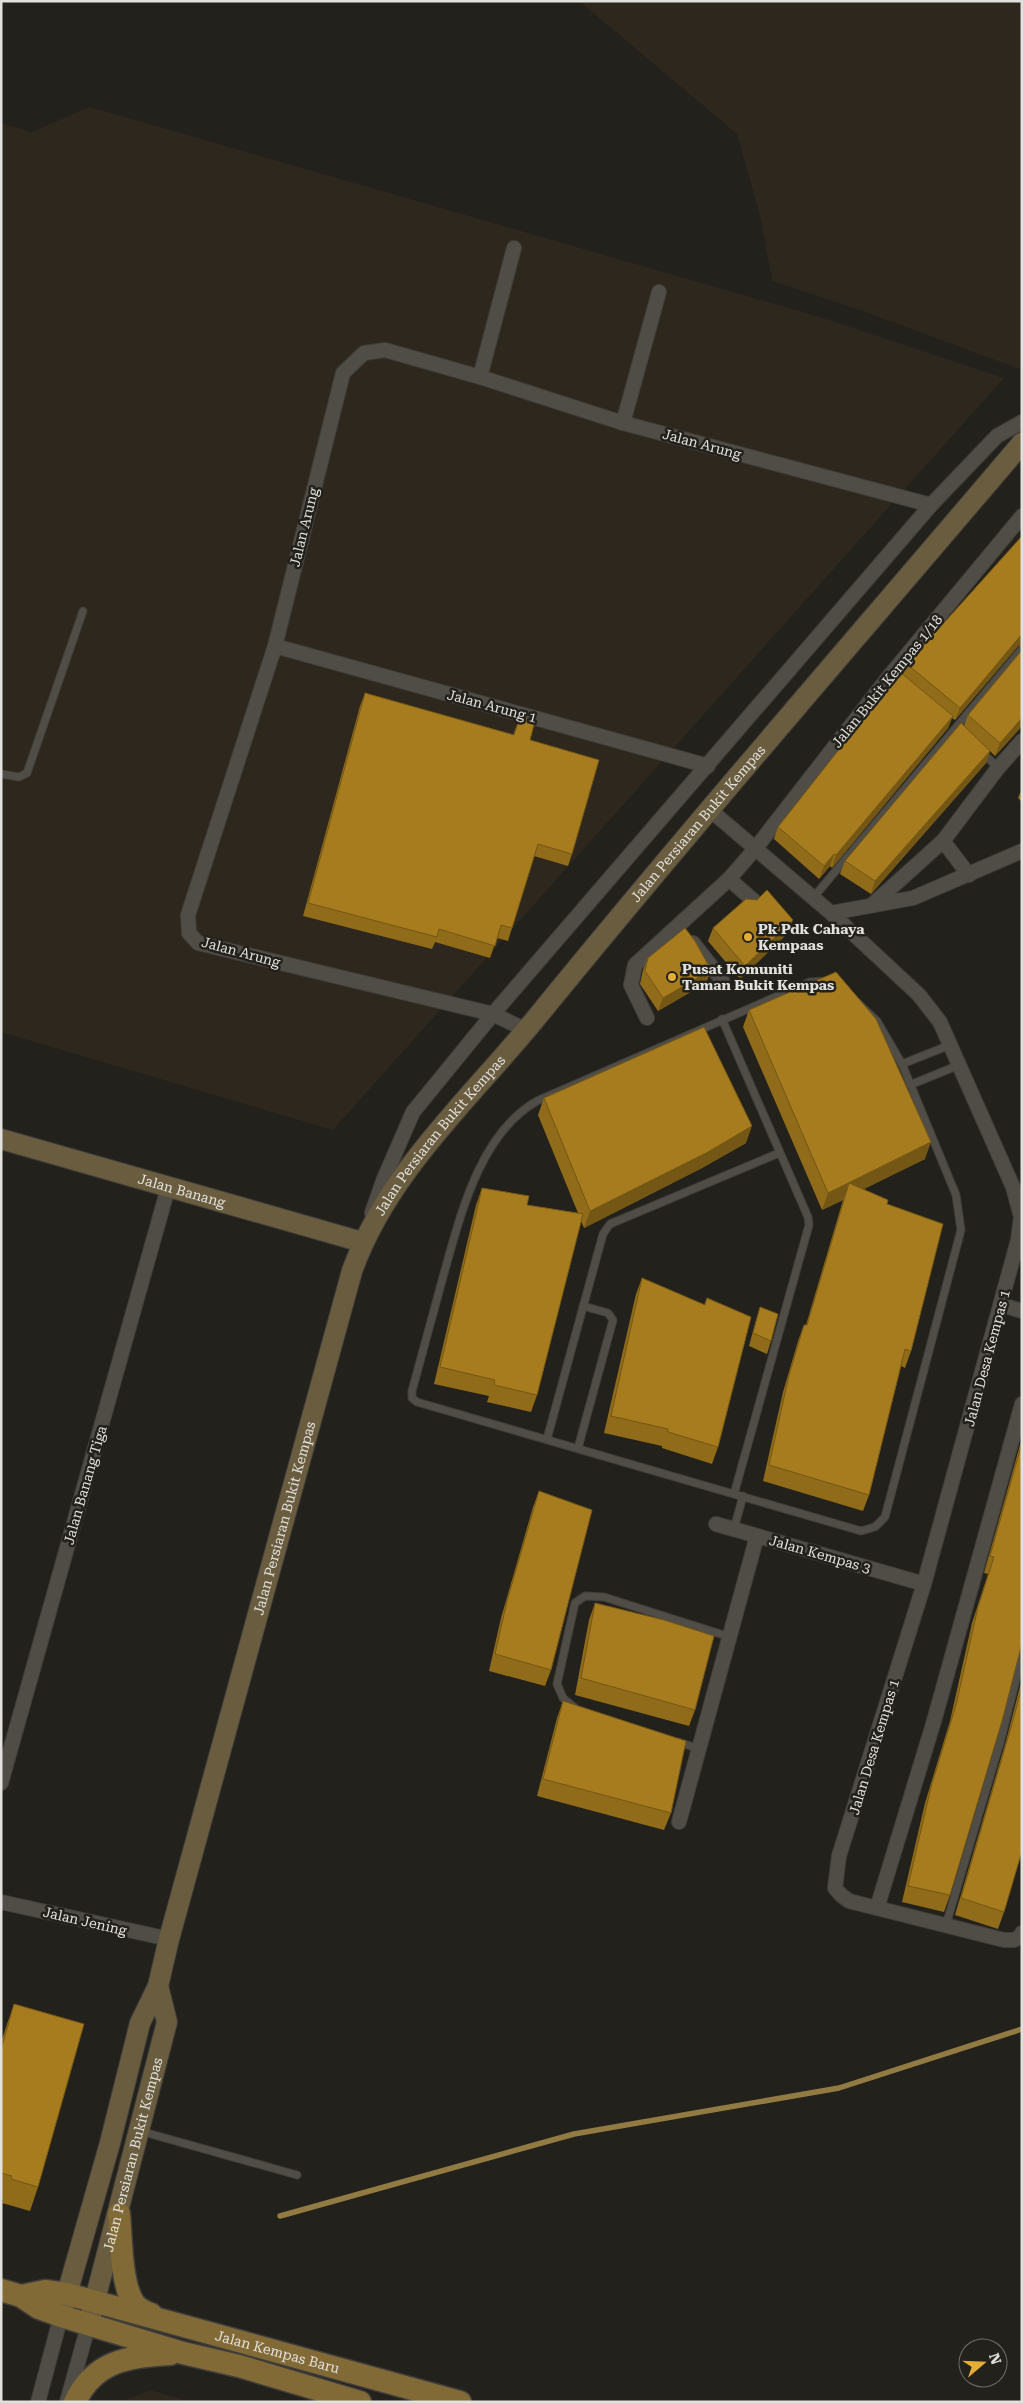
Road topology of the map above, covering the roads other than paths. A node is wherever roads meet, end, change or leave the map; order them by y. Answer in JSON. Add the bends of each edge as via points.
{"nodes":[{"id":1,"x":514,"y":248,"type":"dead end"},
{"id":2,"x":660,"y":292,"type":"dead end"},
{"id":3,"x":480,"y":377,"type":"junction"},
{"id":4,"x":1022,"y":422,"type":"edge"},
{"id":5,"x":622,"y":423,"type":"junction"},
{"id":6,"x":1022,"y":443,"type":"edge"},
{"id":7,"x":931,"y":506,"type":"junction"},
{"id":8,"x":1022,"y":516,"type":"edge"},
{"id":9,"x":83,"y":611,"type":"dead end"},
{"id":10,"x":275,"y":646,"type":"junction"},
{"id":11,"x":1022,"y":649,"type":"edge"},
{"id":12,"x":948,"y":721,"type":"edge"},
{"id":13,"x":955,"y":727,"type":"junction"},
{"id":14,"x":962,"y":734,"type":"edge"},
{"id":15,"x":1022,"y":741,"type":"edge"},
{"id":16,"x":976,"y":748,"type":"edge"},
{"id":17,"x":708,"y":766,"type":"junction"},
{"id":18,"x":998,"y":768,"type":"junction"},
{"id":19,"x":1,"y":774,"type":"edge"},
{"id":20,"x":709,"y":809,"type":"junction"},
{"id":21,"x":943,"y":841,"type":"junction"},
{"id":22,"x":755,"y":849,"type":"junction"},
{"id":23,"x":1022,"y":851,"type":"edge"},
{"id":24,"x":969,"y":876,"type":"junction"},
{"id":25,"x":728,"y":879,"type":"junction"},
{"id":26,"x":812,"y":898,"type":"junction"},
{"id":27,"x":754,"y":901,"type":"edge"},
{"id":28,"x":873,"y":904,"type":"junction"},
{"id":29,"x":831,"y":913,"type":"junction"},
{"id":30,"x":679,"y":925,"type":"junction"},
{"id":31,"x":722,"y":980,"type":"dead end"},
{"id":32,"x":493,"y":1014,"type":"junction"},
{"id":33,"x":647,"y":1018,"type":"dead end"},
{"id":34,"x":722,"y":1019,"type":"junction"},
{"id":35,"x":526,"y":1030,"type":"junction"},
{"id":36,"x":950,"y":1045,"type":"junction"},
{"id":37,"x":902,"y":1064,"type":"junction"},
{"id":38,"x":959,"y":1065,"type":"junction"},
{"id":39,"x":910,"y":1084,"type":"junction"},
{"id":40,"x":1,"y":1139,"type":"edge"},
{"id":41,"x":779,"y":1152,"type":"junction"},
{"id":42,"x":168,"y":1188,"type":"junction"},
{"id":43,"x":362,"y":1242,"type":"junction"},
{"id":44,"x":1002,"y":1305,"type":"junction"},
{"id":45,"x":583,"y":1306,"type":"junction"},
{"id":46,"x":1022,"y":1311,"type":"edge"},
{"id":47,"x":1022,"y":1404,"type":"edge"},
{"id":48,"x":547,"y":1439,"type":"junction"},
{"id":49,"x":578,"y":1448,"type":"junction"},
{"id":50,"x":734,"y":1494,"type":"junction"},
{"id":51,"x":744,"y":1496,"type":"junction"},
{"id":52,"x":716,"y":1524,"type":"dead end"},
{"id":53,"x":734,"y":1529,"type":"junction"},
{"id":54,"x":758,"y":1536,"type":"junction"},
{"id":55,"x":924,"y":1584,"type":"junction"},
{"id":56,"x":730,"y":1637,"type":"junction"},
{"id":57,"x":1022,"y":1656,"type":"edge"},
{"id":58,"x":586,"y":1712,"type":"edge"},
{"id":59,"x":671,"y":1739,"type":"edge"},
{"id":60,"x":700,"y":1749,"type":"junction"},
{"id":61,"x":1,"y":1783,"type":"edge"},
{"id":62,"x":679,"y":1822,"type":"dead end"},
{"id":63,"x":1,"y":1902,"type":"edge"},
{"id":64,"x":877,"y":1908,"type":"junction"},
{"id":65,"x":946,"y":1924,"type":"junction"},
{"id":66,"x":1022,"y":1933,"type":"edge"},
{"id":67,"x":169,"y":1939,"type":"junction"},
{"id":68,"x":158,"y":1986,"type":"junction"},
{"id":69,"x":139,"y":2130,"type":"junction"},
{"id":70,"x":297,"y":2174,"type":"dead end"},
{"id":71,"x":119,"y":2214,"type":"junction"},
{"id":72,"x":11,"y":2293,"type":"edge"},
{"id":73,"x":67,"y":2294,"type":"junction"},
{"id":74,"x":96,"y":2302,"type":"junction"},
{"id":75,"x":61,"y":2316,"type":"junction"},
{"id":76,"x":90,"y":2323,"type":"junction"},
{"id":77,"x":196,"y":2328,"type":"junction"},
{"id":78,"x":183,"y":2353,"type":"junction"},
{"id":79,"x":38,"y":2402,"type":"edge"},
{"id":80,"x":67,"y":2402,"type":"edge"},
{"id":81,"x":76,"y":2402,"type":"edge"},
{"id":82,"x":360,"y":2402,"type":"edge"},
{"id":83,"x":460,"y":2402,"type":"edge"}],
"edges":[{"from":1,"to":3,"type":"street"},
{"from":2,"to":5,"type":"street"},
{"from":3,"to":5,"type":"street","name":"Jalan Arung"},
{"from":3,"to":10,"type":"street","name":"Jalan Arung","via":[[385,350],[364,353],[343,373]]},
{"from":4,"to":7,"type":"street","via":[[997,436]]},
{"from":5,"to":7,"type":"street","name":"Jalan Arung"},
{"from":6,"to":20,"type":"street","name":"Jalan Persiaran Bukit Kempas"},
{"from":7,"to":17,"type":"street"},
{"from":8,"to":22,"type":"street","name":"Jalan Bukit Kempas 1/18"},
{"from":9,"to":19,"type":"lane","via":[[27,773],[19,777]]},
{"from":10,"to":17,"type":"street","name":"Jalan Arung 1"},
{"from":10,"to":32,"type":"street","name":"Jalan Arung","via":[[188,915],[189,933],[198,943]]},
{"from":11,"to":13,"type":"lane"},
{"from":12,"to":13,"type":"lane"},
{"from":13,"to":14,"type":"lane"},
{"from":13,"to":26,"type":"lane"},
{"from":15,"to":18,"type":"street"},
{"from":16,"to":18,"type":"lane"},
{"from":17,"to":32,"type":"street"},
{"from":18,"to":21,"type":"street"},
{"from":20,"to":22,"type":"street","name":"Jalan Desa Kempas 1"},
{"from":20,"to":35,"type":"street","name":"Jalan Persiaran Bukit Kempas"},
{"from":21,"to":24,"type":"street"},
{"from":21,"to":28,"type":"street"},
{"from":22,"to":25,"type":"street","name":"Jalan Bukit Kempas 1/18"},
{"from":22,"to":26,"type":"street","name":"Jalan Desa Kempas 1"},
{"from":23,"to":24,"type":"street"},
{"from":24,"to":28,"type":"street","via":[[913,898],[890,904]]},
{"from":25,"to":27,"type":"street"},
{"from":25,"to":30,"type":"street","name":"Jalan Bukit Kempas 1/18"},
{"from":26,"to":29,"type":"street","name":"Jalan Desa Kempas 1"},
{"from":28,"to":29,"type":"street"},
{"from":29,"to":36,"type":"street","name":"Jalan Desa Kempas 1","via":[[919,995],[940,1022]]},
{"from":30,"to":31,"type":"street"},
{"from":30,"to":33,"type":"street","name":"Jalan Bukit Kempas 1/18","via":[[635,965],[631,985]]},
{"from":32,"to":35,"type":"street","name":"Jalan Arung"},
{"from":32,"to":43,"type":"street","via":[[413,1112],[383,1181]]},
{"from":34,"to":37,"type":"lane","via":[[810,982],[827,981],[843,989],[877,1021]]},
{"from":34,"to":41,"type":"lane"},
{"from":34,"to":48,"type":"lane","via":[[521,1110],[481,1164],[466,1196],[412,1398]]},
{"from":35,"to":43,"type":"street","name":"Jalan Persiaran Bukit Kempas","via":[[401,1177]]},
{"from":36,"to":37,"type":"lane"},
{"from":36,"to":38,"type":"street","name":"Jalan Desa Kempas 1"},
{"from":37,"to":39,"type":"lane"},
{"from":38,"to":39,"type":"lane"},
{"from":38,"to":44,"type":"street","name":"Jalan Desa Kempas 1","via":[[1013,1187],[1021,1217]]},
{"from":39,"to":51,"type":"lane","via":[[956,1195],[961,1230],[885,1517],[875,1527],[862,1531]]},
{"from":40,"to":42,"type":"street","name":"Jalan Banang"},
{"from":41,"to":45,"type":"lane","via":[[610,1224],[603,1234]]},
{"from":41,"to":50,"type":"lane","via":[[809,1225]]},
{"from":42,"to":43,"type":"street","name":"Jalan Banang"},
{"from":42,"to":61,"type":"street","name":"Jalan Banang Tiga"},
{"from":43,"to":67,"type":"street","name":"Jalan Persiaran Bukit Kempas"},
{"from":44,"to":46,"type":"street"},
{"from":44,"to":55,"type":"street","name":"Jalan Desa Kempas 1"},
{"from":45,"to":48,"type":"lane"},
{"from":45,"to":49,"type":"lane","via":[[608,1313],[613,1320]]},
{"from":47,"to":64,"type":"street","via":[[934,1721]]},
{"from":48,"to":49,"type":"lane"},
{"from":49,"to":50,"type":"lane"},
{"from":50,"to":51,"type":"lane"},
{"from":51,"to":53,"type":"lane"},
{"from":52,"to":53,"type":"street","name":"Jalan Kempas 3"},
{"from":53,"to":54,"type":"street","name":"Jalan Kempas 3"},
{"from":54,"to":55,"type":"street","name":"Jalan Kempas 3"},
{"from":54,"to":56,"type":"street"},
{"from":55,"to":64,"type":"street","name":"Jalan Desa Kempas 1","via":[[839,1856],[835,1888],[849,1901]]},
{"from":56,"to":58,"type":"lane","via":[[604,1597],[585,1596],[575,1604],[557,1684],[563,1698],[576,1709]]},
{"from":56,"to":60,"type":"street"},
{"from":57,"to":65,"type":"lane"},
{"from":59,"to":60,"type":"lane"},
{"from":60,"to":62,"type":"street"},
{"from":63,"to":67,"type":"street","name":"Jalan Jening"},
{"from":64,"to":65,"type":"street"},
{"from":65,"to":66,"type":"street","via":[[1004,1940],[1014,1940]]},
{"from":67,"to":68,"type":"street","name":"Jalan Persiaran Bukit Kempas"},
{"from":68,"to":69,"type":"street","name":"Jalan Persiaran Bukit Kempas","via":[[167,2022]]},
{"from":68,"to":73,"type":"street","name":"Jalan Persiaran Bukit Kempas","via":[[140,2023]]},
{"from":69,"to":70,"type":"lane"},
{"from":69,"to":71,"type":"street","name":"Jalan Persiaran Bukit Kempas"},
{"from":71,"to":74,"type":"street","name":"Jalan Persiaran Bukit Kempas"},
{"from":71,"to":77,"type":"main road","via":[[122,2259],[132,2302],[144,2312]]},
{"from":72,"to":73,"type":"main road","name":"Jalan Kempas Baru","via":[[45,2291]]},
{"from":72,"to":75,"type":"main road","name":"Jalan Kempas Baru"},
{"from":73,"to":74,"type":"main road","name":"Jalan Kempas Baru"},
{"from":73,"to":75,"type":"street","name":"Jalan Persiaran Bukit Kempas"},
{"from":74,"to":76,"type":"street","name":"Jalan Persiaran Bukit Kempas"},
{"from":74,"to":77,"type":"main road","name":"Jalan Kempas Baru"},
{"from":75,"to":76,"type":"main road","name":"Jalan Kempas Baru"},
{"from":75,"to":79,"type":"street"},
{"from":76,"to":78,"type":"main road","name":"Jalan Kempas Baru"},
{"from":76,"to":80,"type":"street"},
{"from":77,"to":83,"type":"main road","name":"Jalan Kempas Baru"},
{"from":78,"to":81,"type":"main road","via":[[141,2356],[100,2369],[81,2390]]},
{"from":78,"to":82,"type":"main road","name":"Jalan Kempas Baru"}]}
